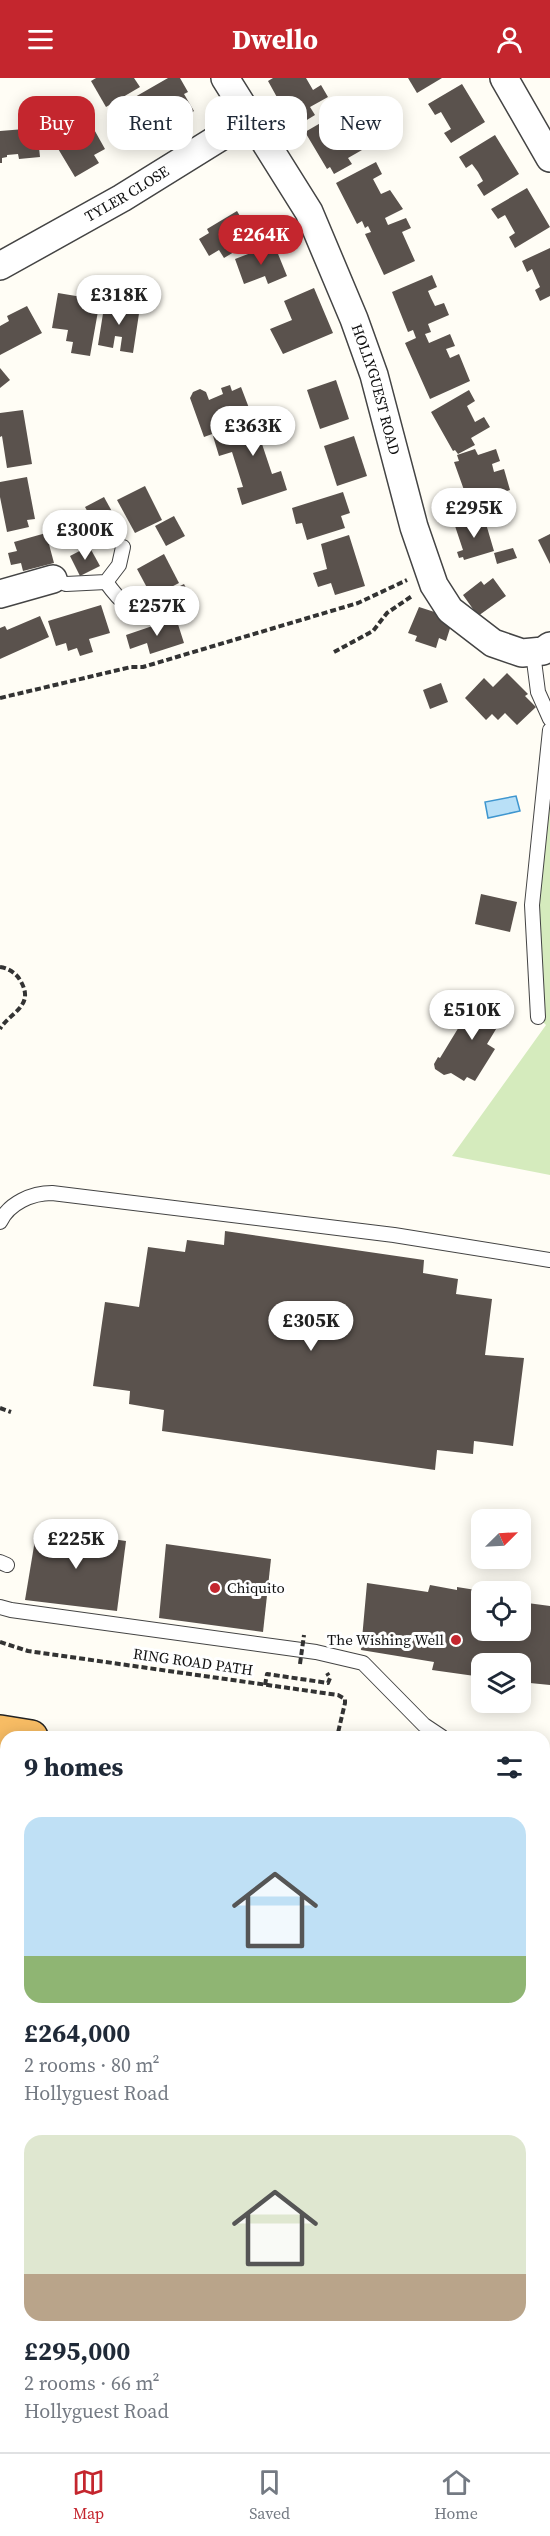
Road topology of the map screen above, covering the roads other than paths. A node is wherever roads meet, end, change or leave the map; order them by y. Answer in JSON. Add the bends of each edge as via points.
{"nodes":[{"id":1,"x":225,"y":78,"type":"edge"},
{"id":2,"x":504,"y":78,"type":"edge"},
{"id":3,"x":237,"y":96,"type":"edge"},
{"id":4,"x":205,"y":147,"type":"edge"},
{"id":5,"x":271,"y":150,"type":"edge"},
{"id":6,"x":550,"y":159,"type":"edge"},
{"id":7,"x":0,"y":266,"type":"edge"},
{"id":8,"x":123,"y":547,"type":"dead end"},
{"id":9,"x":52,"y":579,"type":"joint"},
{"id":10,"x":106,"y":582,"type":"junction"},
{"id":11,"x":0,"y":594,"type":"edge"},
{"id":12,"x":155,"y":609,"type":"dead end"},
{"id":13,"x":542,"y":650,"type":"edge"},
{"id":14,"x":550,"y":719,"type":"edge"},
{"id":15,"x":550,"y":730,"type":"edge"},
{"id":16,"x":538,"y":1017,"type":"dead end"},
{"id":17,"x":0,"y":1222,"type":"edge"},
{"id":18,"x":550,"y":1260,"type":"edge"},
{"id":19,"x":0,"y":1607,"type":"edge"},
{"id":20,"x":363,"y":1663,"type":"junction"},
{"id":21,"x":384,"y":1667,"type":"dead end"},
{"id":22,"x":433,"y":1731,"type":"edge"}],
"edges":[{"from":1,"to":3,"type":"street","name":"HOLLYGUEST ROAD"},
{"from":2,"to":6,"type":"street"},
{"from":4,"to":7,"type":"street","name":"TYLER CLOSE"},
{"from":5,"to":13,"type":"street","name":"HOLLYGUEST ROAD","via":[[309,212],[354,319],[374,375],[414,527],[431,575],[450,610],[494,643],[522,653]]},
{"from":8,"to":10,"type":"lane","via":[[119,565]]},
{"from":9,"to":10,"type":"lane","via":[[66,584]]},
{"from":9,"to":11,"type":"street"},
{"from":10,"to":12,"type":"lane","via":[[130,608]]},
{"from":13,"to":14,"type":"lane","via":[[538,692]]},
{"from":15,"to":16,"type":"lane","via":[[532,905]]},
{"from":17,"to":18,"type":"lane","via":[[21,1201],[52,1193],[394,1235]]},
{"from":19,"to":20,"type":"lane","via":[[316,1652]]},
{"from":20,"to":21,"type":"lane"},
{"from":20,"to":22,"type":"lane"}]}
